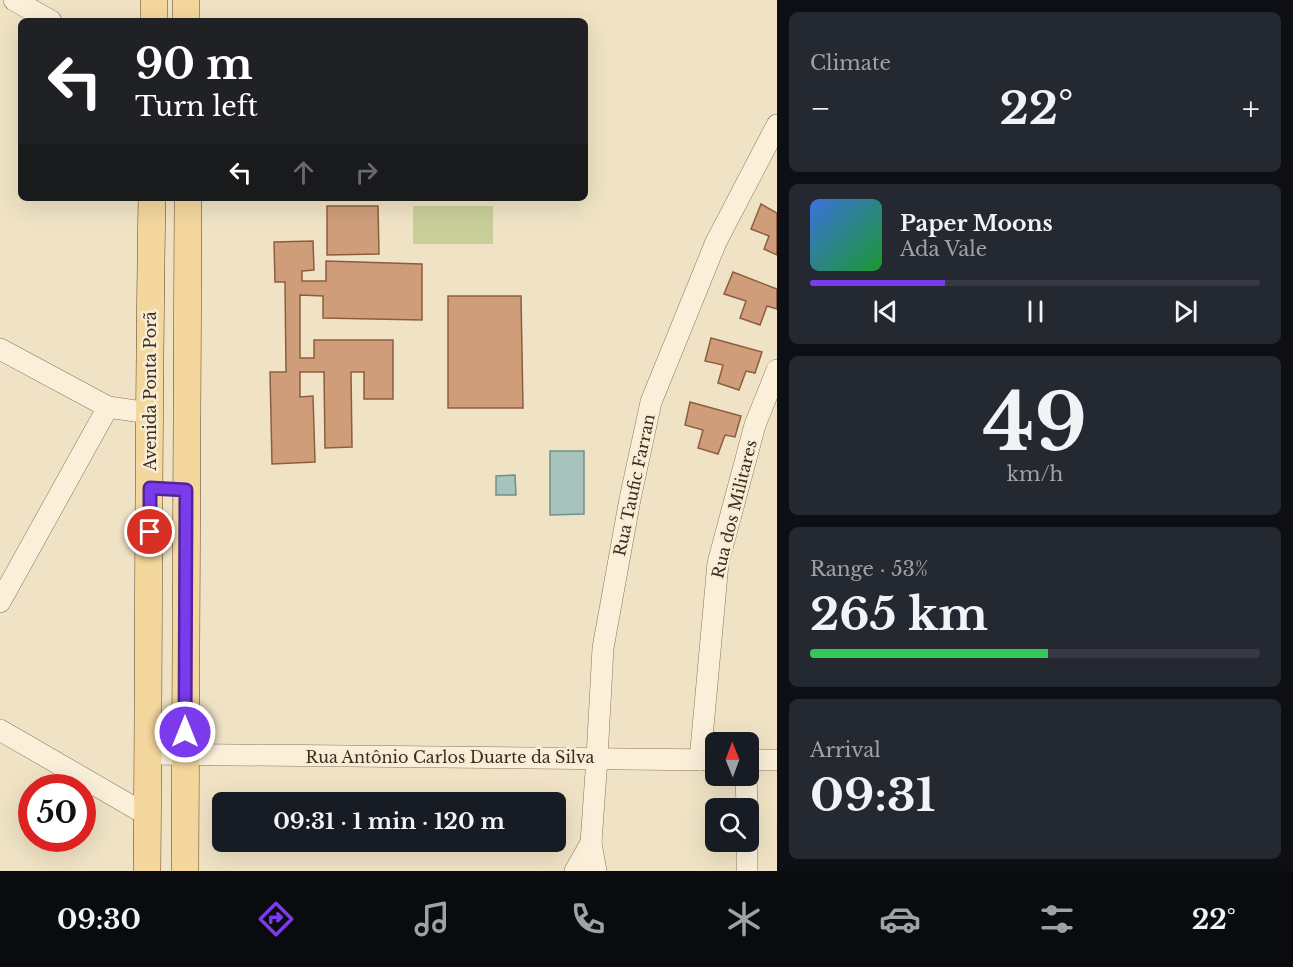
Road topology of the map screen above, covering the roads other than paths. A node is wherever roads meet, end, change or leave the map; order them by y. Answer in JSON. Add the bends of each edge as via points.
{"nodes":[{"id":1,"x":14,"y":0,"type":"edge"},
{"id":2,"x":154,"y":0,"type":"edge"},
{"id":3,"x":186,"y":0,"type":"edge"},
{"id":4,"x":46,"y":18,"type":"edge"},
{"id":5,"x":154,"y":18,"type":"edge"},
{"id":6,"x":186,"y":18,"type":"edge"},
{"id":7,"x":777,"y":125,"type":"edge"},
{"id":8,"x":152,"y":201,"type":"edge"},
{"id":9,"x":188,"y":201,"type":"edge"},
{"id":10,"x":0,"y":349,"type":"edge"},
{"id":11,"x":777,"y":370,"type":"edge"},
{"id":12,"x":108,"y":407,"type":"junction"},
{"id":13,"x":149,"y":413,"type":"junction"},
{"id":14,"x":150,"y":488,"type":"junction"},
{"id":15,"x":186,"y":490,"type":"junction"},
{"id":16,"x":0,"y":602,"type":"edge"},
{"id":17,"x":0,"y":730,"type":"edge"},
{"id":18,"x":709,"y":732,"type":"edge"},
{"id":19,"x":148,"y":754,"type":"junction"},
{"id":20,"x":185,"y":754,"type":"junction"},
{"id":21,"x":597,"y":758,"type":"junction"},
{"id":22,"x":705,"y":760,"type":"edge"},
{"id":23,"x":759,"y":760,"type":"edge"},
{"id":24,"x":777,"y":760,"type":"edge"},
{"id":25,"x":147,"y":815,"type":"junction"},
{"id":26,"x":591,"y":843,"type":"junction"},
{"id":27,"x":747,"y":852,"type":"edge"},
{"id":28,"x":147,"y":871,"type":"edge"},
{"id":29,"x":184,"y":871,"type":"edge"},
{"id":30,"x":575,"y":871,"type":"edge"},
{"id":31,"x":596,"y":871,"type":"edge"},
{"id":32,"x":747,"y":871,"type":"edge"}],
"edges":[{"from":1,"to":4,"type":"street"},
{"from":2,"to":5,"type":"main road"},
{"from":3,"to":6,"type":"main road"},
{"from":7,"to":21,"type":"street","name":"Rua Taufic Farran","via":[[716,242],[651,402],[603,648]]},
{"from":8,"to":13,"type":"main road","name":"Avenida Ponta Porã"},
{"from":9,"to":15,"type":"main road"},
{"from":10,"to":12,"type":"street"},
{"from":11,"to":18,"type":"street","name":"Rua dos Militares","via":[[755,425],[718,563]]},
{"from":12,"to":13,"type":"street"},
{"from":12,"to":16,"type":"street"},
{"from":13,"to":14,"type":"main road","name":"Avenida Ponta Porã"},
{"from":14,"to":15,"type":"main road"},
{"from":14,"to":19,"type":"main road","name":"Avenida Ponta Porã"},
{"from":15,"to":20,"type":"main road"},
{"from":17,"to":25,"type":"street"},
{"from":19,"to":20,"type":"street","name":"Rua Antônio Carlos Duarte da Silva"},
{"from":19,"to":25,"type":"main road","name":"Avenida Ponta Porã"},
{"from":20,"to":21,"type":"street","name":"Rua Antônio Carlos Duarte da Silva"},
{"from":20,"to":29,"type":"main road"},
{"from":21,"to":22,"type":"street","name":"Rua Antônio Carlos Duarte da Silva"},
{"from":21,"to":26,"type":"street","name":"Rua Taufic Farran"},
{"from":23,"to":24,"type":"street"},
{"from":25,"to":28,"type":"main road","name":"Avenida Ponta Porã"},
{"from":26,"to":30,"type":"street"},
{"from":26,"to":31,"type":"street","name":"Rua Taufic Farran"},
{"from":27,"to":32,"type":"street"}]}
